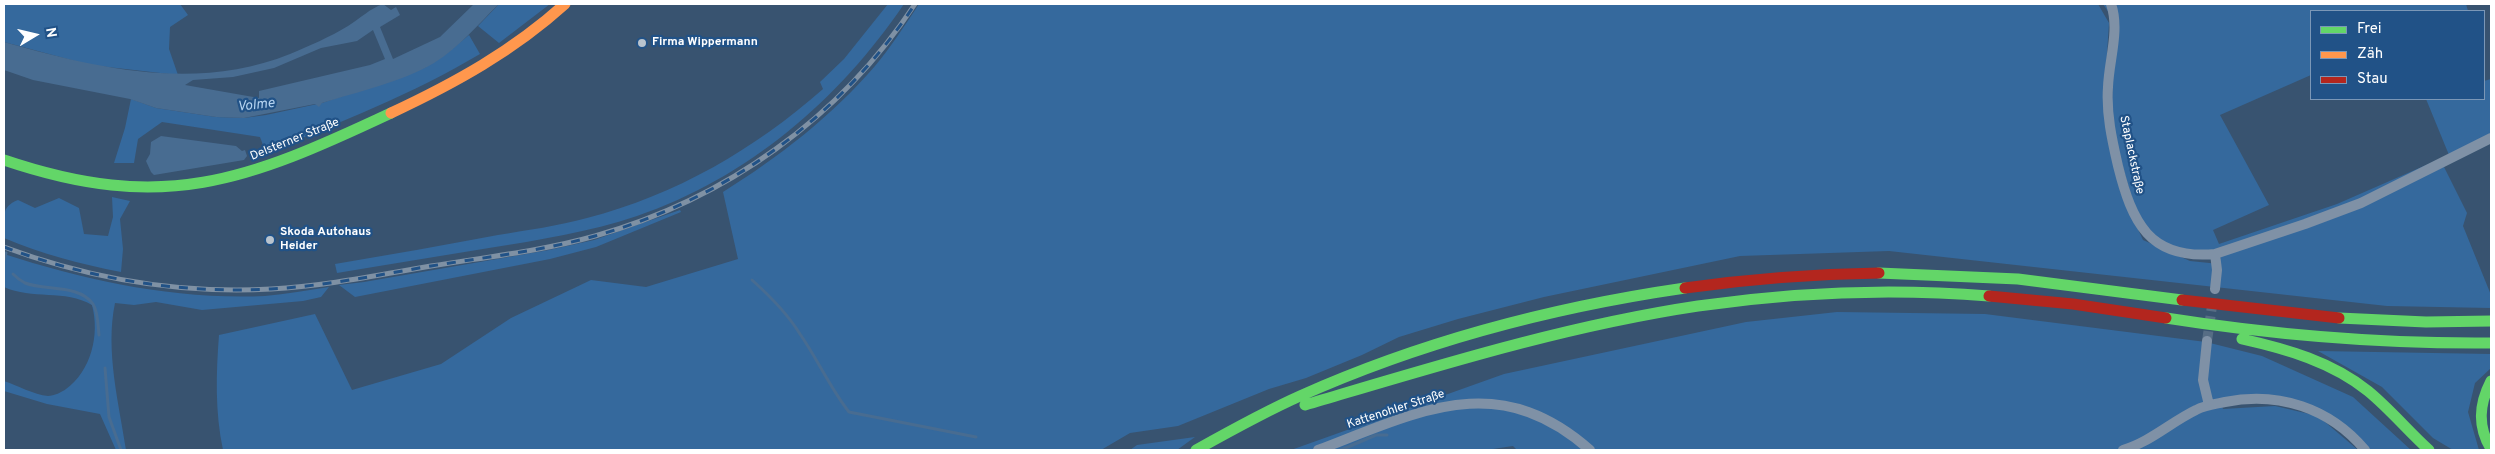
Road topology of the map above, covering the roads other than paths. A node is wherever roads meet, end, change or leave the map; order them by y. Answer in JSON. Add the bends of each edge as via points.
{"nodes":[{"id":1,"x":565,"y":4,"type":"edge"},
{"id":2,"x":2111,"y":4,"type":"edge"},
{"id":3,"x":2491,"y":138,"type":"edge"},
{"id":4,"x":4,"y":160,"type":"edge"},
{"id":5,"x":2214,"y":254,"type":"junction"},
{"id":6,"x":2215,"y":288,"type":"tunnel mouth"},
{"id":7,"x":2183,"y":320,"type":"junction"},
{"id":8,"x":2491,"y":322,"type":"edge"},
{"id":9,"x":2207,"y":341,"type":"tunnel mouth"},
{"id":10,"x":2491,"y":343,"type":"edge"},
{"id":11,"x":2491,"y":381,"type":"edge"},
{"id":12,"x":2209,"y":405,"type":"junction"},
{"id":13,"x":2491,"y":449,"type":"edge"},
{"id":14,"x":1196,"y":450,"type":"edge"},
{"id":15,"x":1213,"y":450,"type":"edge"},
{"id":16,"x":1318,"y":450,"type":"edge"},
{"id":17,"x":1590,"y":450,"type":"edge"},
{"id":18,"x":2123,"y":450,"type":"edge"},
{"id":19,"x":2365,"y":450,"type":"edge"},
{"id":20,"x":2429,"y":450,"type":"edge"}],
"edges":[{"from":1,"to":4,"type":"main road","name":"Delsterner Straße","via":[[510,49],[445,88],[292,158],[230,179],[178,187],[121,188],[63,178]]},
{"from":2,"to":5,"type":"street","name":"Staplackstraße","via":[[2114,22],[2108,108],[2130,208],[2141,229],[2159,244],[2181,253]]},
{"from":3,"to":5,"type":"street","name":"Staplackstraße","via":[[2361,202]]},
{"from":5,"to":6,"type":"street","via":[[2217,270]]},
{"from":7,"to":10,"type":"main road","via":[[2340,340]]},
{"from":7,"to":15,"type":"main road","via":[[1982,295],[1800,295],[1698,306],[1526,341],[1390,380],[1305,406],[1259,425]]},
{"from":7,"to":20,"type":"main road","via":[[2200,332],[2278,347],[2338,369],[2384,404]]},
{"from":8,"to":14,"type":"main road","via":[[2340,319],[2230,307],[2092,286],[1912,272],[1820,274],[1695,285],[1604,301],[1522,321],[1384,364],[1256,417]]},
{"from":9,"to":12,"type":"street","via":[[2203,380]]},
{"from":11,"to":13,"type":"main road","via":[[2480,406],[2480,420]]},
{"from":12,"to":18,"type":"street","via":[[2195,410],[2146,441]]},
{"from":12,"to":19,"type":"street","via":[[2260,398],[2294,403],[2335,422]]},
{"from":16,"to":17,"type":"street","name":"Kattenohler Straße","via":[[1446,406],[1480,403],[1510,407],[1542,417],[1572,434]]}]}
